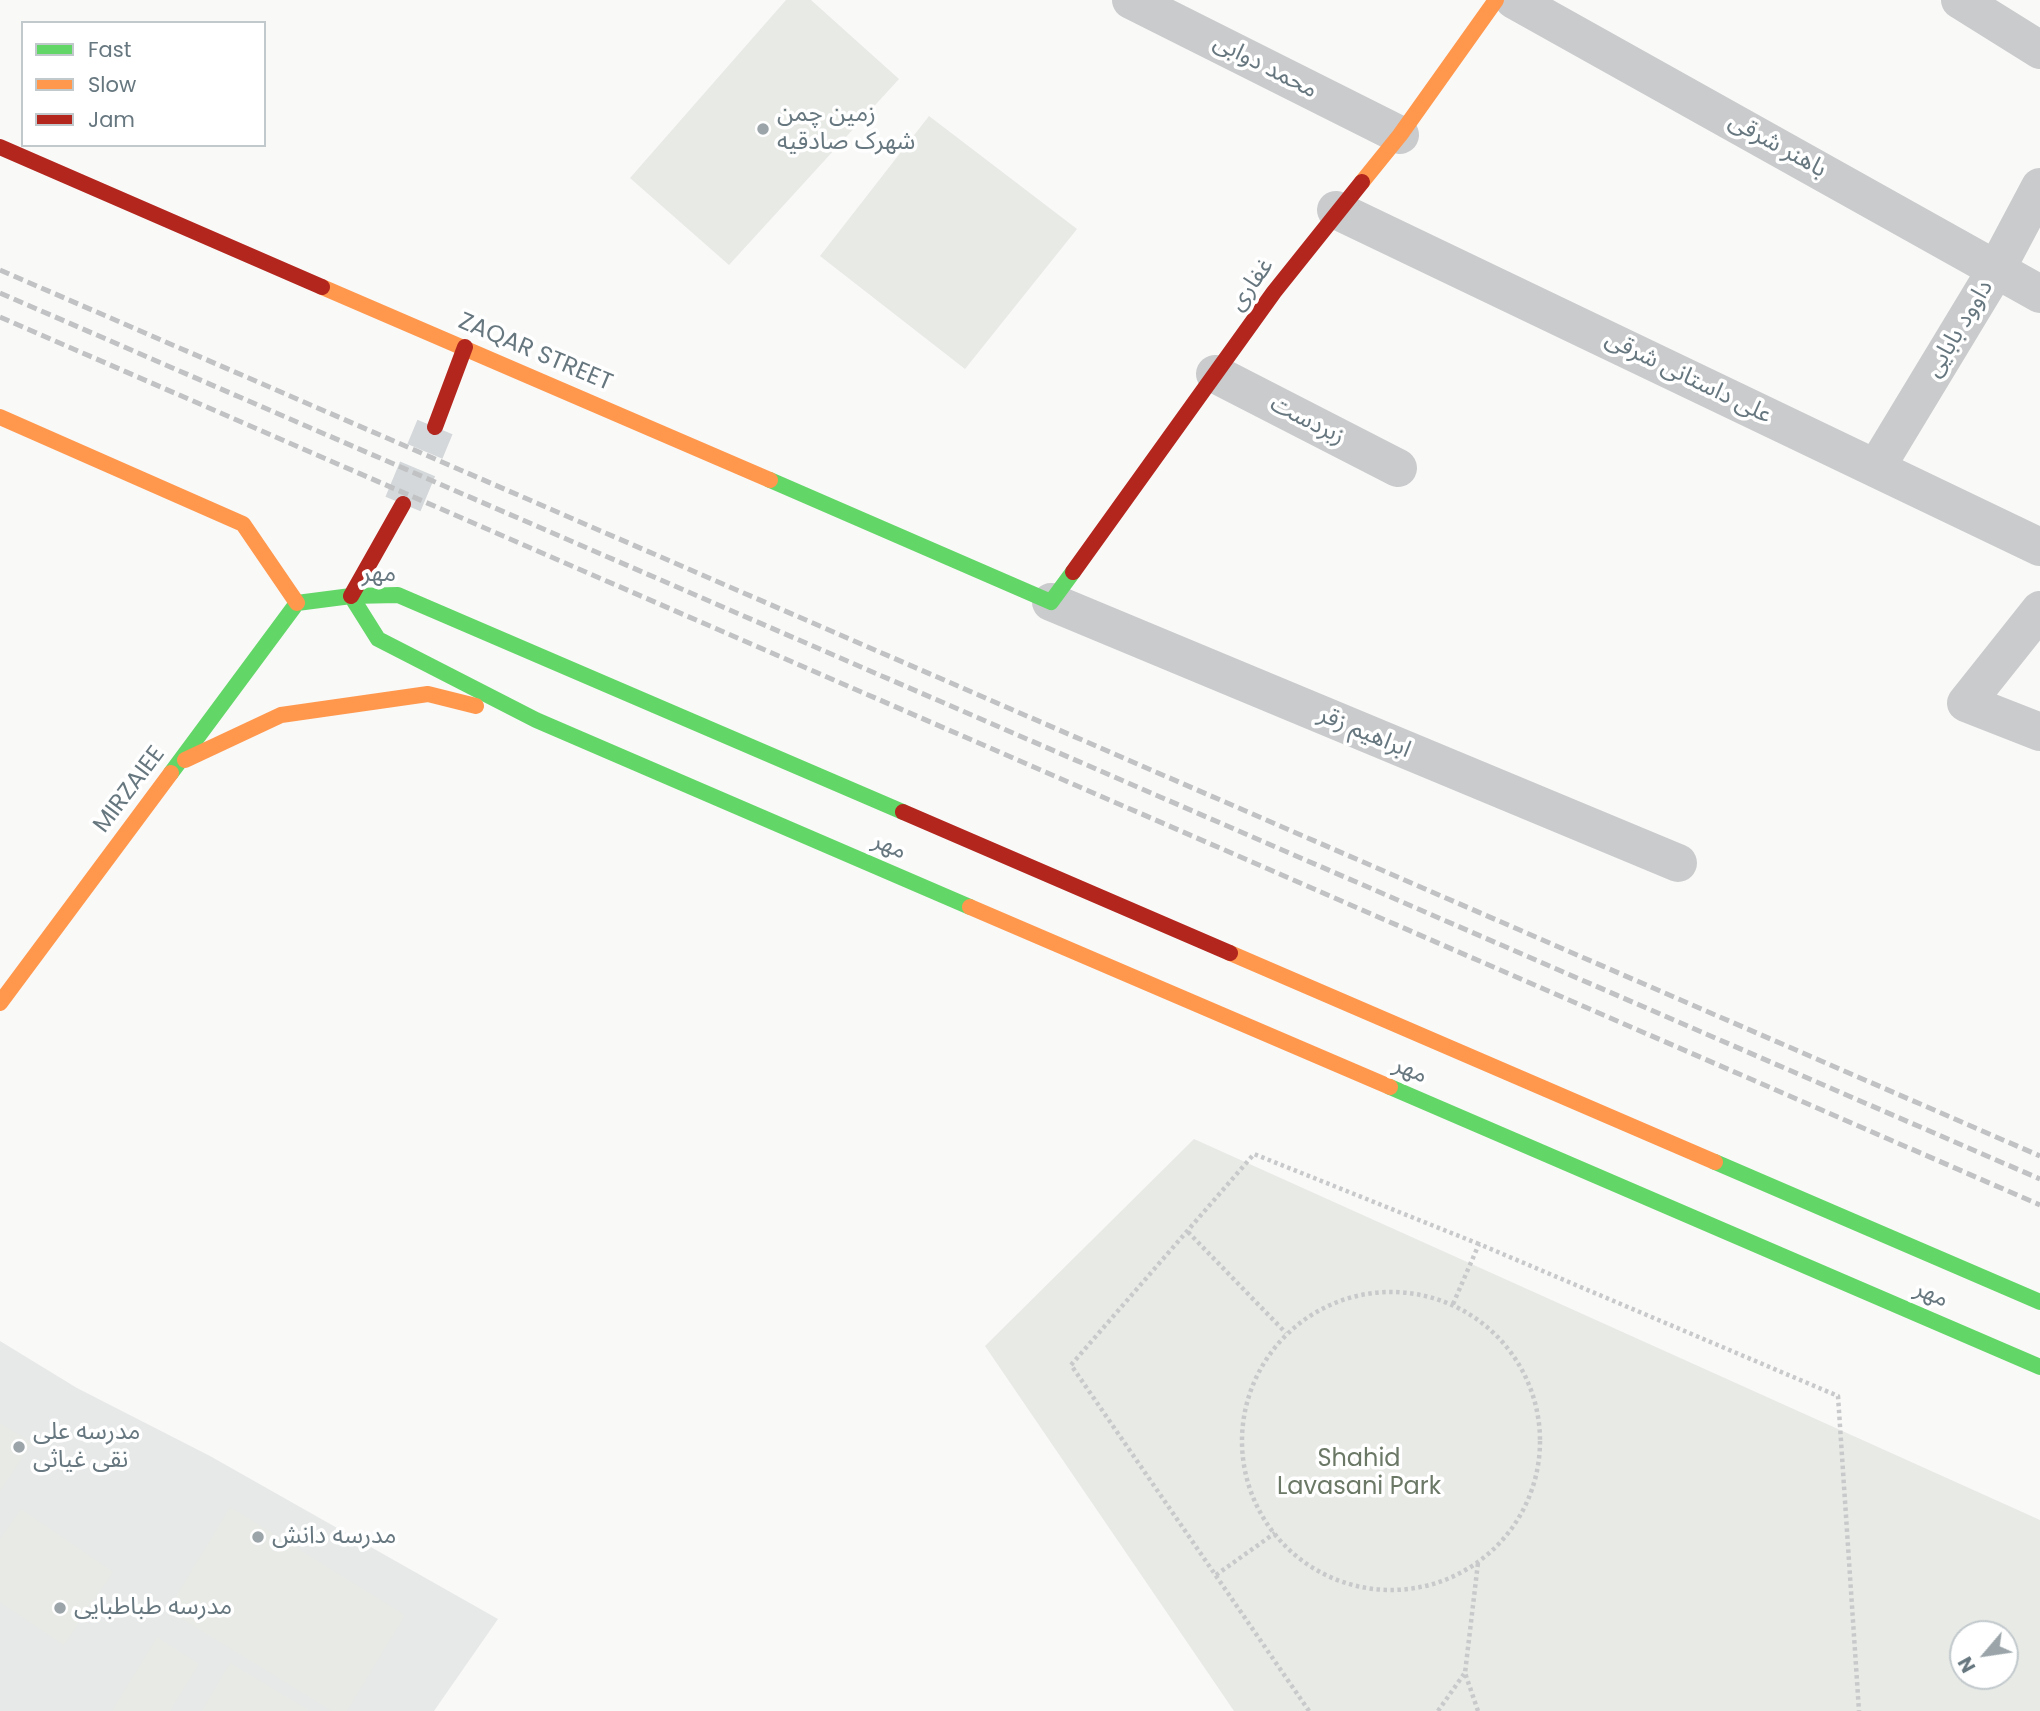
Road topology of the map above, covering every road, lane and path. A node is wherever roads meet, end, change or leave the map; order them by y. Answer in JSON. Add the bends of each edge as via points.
{"nodes":[{"id":1,"x":1131,"y":0,"type":"edge"},
{"id":2,"x":1496,"y":0,"type":"edge"},
{"id":3,"x":1514,"y":0,"type":"edge"},
{"id":4,"x":1960,"y":0,"type":"edge"},
{"id":5,"x":2040,"y":50,"type":"edge"},
{"id":6,"x":1400,"y":135,"type":"junction"},
{"id":7,"x":0,"y":147,"type":"edge"},
{"id":8,"x":2040,"y":187,"type":"edge"},
{"id":9,"x":1336,"y":210,"type":"junction"},
{"id":10,"x":1997,"y":268,"type":"junction"},
{"id":11,"x":2040,"y":294,"type":"edge"},
{"id":12,"x":465,"y":348,"type":"junction"},
{"id":13,"x":1215,"y":374,"type":"junction"},
{"id":14,"x":0,"y":417,"type":"edge"},
{"id":15,"x":436,"y":427,"type":"tunnel mouth"},
{"id":16,"x":1398,"y":468,"type":"dead end"},
{"id":17,"x":1876,"y":468,"type":"junction"},
{"id":18,"x":403,"y":504,"type":"tunnel mouth"},
{"id":19,"x":2040,"y":547,"type":"edge"},
{"id":20,"x":351,"y":596,"type":"junction"},
{"id":21,"x":1051,"y":602,"type":"junction"},
{"id":22,"x":297,"y":603,"type":"junction"},
{"id":23,"x":2040,"y":610,"type":"edge"},
{"id":24,"x":536,"y":720,"type":"junction"},
{"id":25,"x":2040,"y":732,"type":"edge"},
{"id":26,"x":177,"y":764,"type":"junction"},
{"id":27,"x":1678,"y":863,"type":"dead end"},
{"id":28,"x":0,"y":1003,"type":"edge"},
{"id":29,"x":1188,"y":1232,"type":"junction"},
{"id":30,"x":1479,"y":1244,"type":"junction"},
{"id":31,"x":2040,"y":1303,"type":"edge"},
{"id":32,"x":1453,"y":1304,"type":"junction"},
{"id":33,"x":1286,"y":1333,"type":"junction"},
{"id":34,"x":2040,"y":1367,"type":"edge"},
{"id":35,"x":1275,"y":1533,"type":"junction"},
{"id":36,"x":1478,"y":1563,"type":"junction"},
{"id":37,"x":1216,"y":1575,"type":"junction"},
{"id":38,"x":1465,"y":1673,"type":"junction"},
{"id":39,"x":1309,"y":1711,"type":"edge"},
{"id":40,"x":1438,"y":1711,"type":"edge"},
{"id":41,"x":1478,"y":1711,"type":"edge"},
{"id":42,"x":1859,"y":1711,"type":"edge"}],
"edges":[{"from":1,"to":6,"type":"street","name":"محمد دوابی"},
{"from":2,"to":6,"type":"street","name":"غفاری"},
{"from":3,"to":10,"type":"street","name":"باهنر شرقی"},
{"from":4,"to":5,"type":"street"},
{"from":6,"to":9,"type":"street","name":"غفاری"},
{"from":7,"to":12,"type":"street","name":"ZAQAR STREET"},
{"from":8,"to":10,"type":"street","name":"داوود بابایی"},
{"from":9,"to":13,"type":"street","name":"غفاری"},
{"from":9,"to":17,"type":"street","name":"علی داستانی شرقی"},
{"from":10,"to":11,"type":"street","name":"باهنر شرقی"},
{"from":10,"to":17,"type":"street","name":"داوود بابایی"},
{"from":12,"to":15,"type":"street"},
{"from":12,"to":21,"type":"street","name":"ZAQAR STREET"},
{"from":13,"to":16,"type":"street","name":"زبردست"},
{"from":13,"to":21,"type":"street","name":"غفاری"},
{"from":14,"to":22,"type":"street","via":[[243,524]]},
{"from":17,"to":19,"type":"street","name":"علی داستانی شرقی"},
{"from":18,"to":20,"type":"street"},
{"from":20,"to":22,"type":"street"},
{"from":20,"to":24,"type":"street","name":"مهر","via":[[378,639]]},
{"from":20,"to":31,"type":"street","name":"مهر","via":[[398,595]]},
{"from":21,"to":27,"type":"street","name":"ابراهیم زقر"},
{"from":22,"to":26,"type":"street","name":"MIRZAIEE"},
{"from":23,"to":25,"type":"street","via":[[1966,703]]},
{"from":24,"to":26,"type":"street","via":[[428,694],[375,700],[281,715]]},
{"from":24,"to":34,"type":"street","name":"مهر"},
{"from":26,"to":28,"type":"street","name":"MIRZAIEE"},
{"from":29,"to":30,"type":"path","via":[[1254,1154]]},
{"from":29,"to":33,"type":"path"},
{"from":29,"to":37,"type":"path","via":[[1071,1365]]},
{"from":30,"to":32,"type":"path"},
{"from":30,"to":42,"type":"path","via":[[1838,1396]]},
{"from":32,"to":33,"type":"path","via":[[1410,1292],[1364,1293],[1322,1307]]},
{"from":32,"to":36,"type":"path","via":[[1496,1334],[1526,1376],[1540,1427],[1536,1478],[1515,1526]]},
{"from":33,"to":35,"type":"path","via":[[1256,1374],[1242,1421],[1244,1471],[1262,1517]]},
{"from":35,"to":36,"type":"path","via":[[1294,1555],[1336,1580],[1385,1591],[1434,1585]]},
{"from":35,"to":37,"type":"path"},
{"from":36,"to":38,"type":"path"},
{"from":37,"to":39,"type":"path"},
{"from":38,"to":40,"type":"path"},
{"from":38,"to":41,"type":"path"}]}
